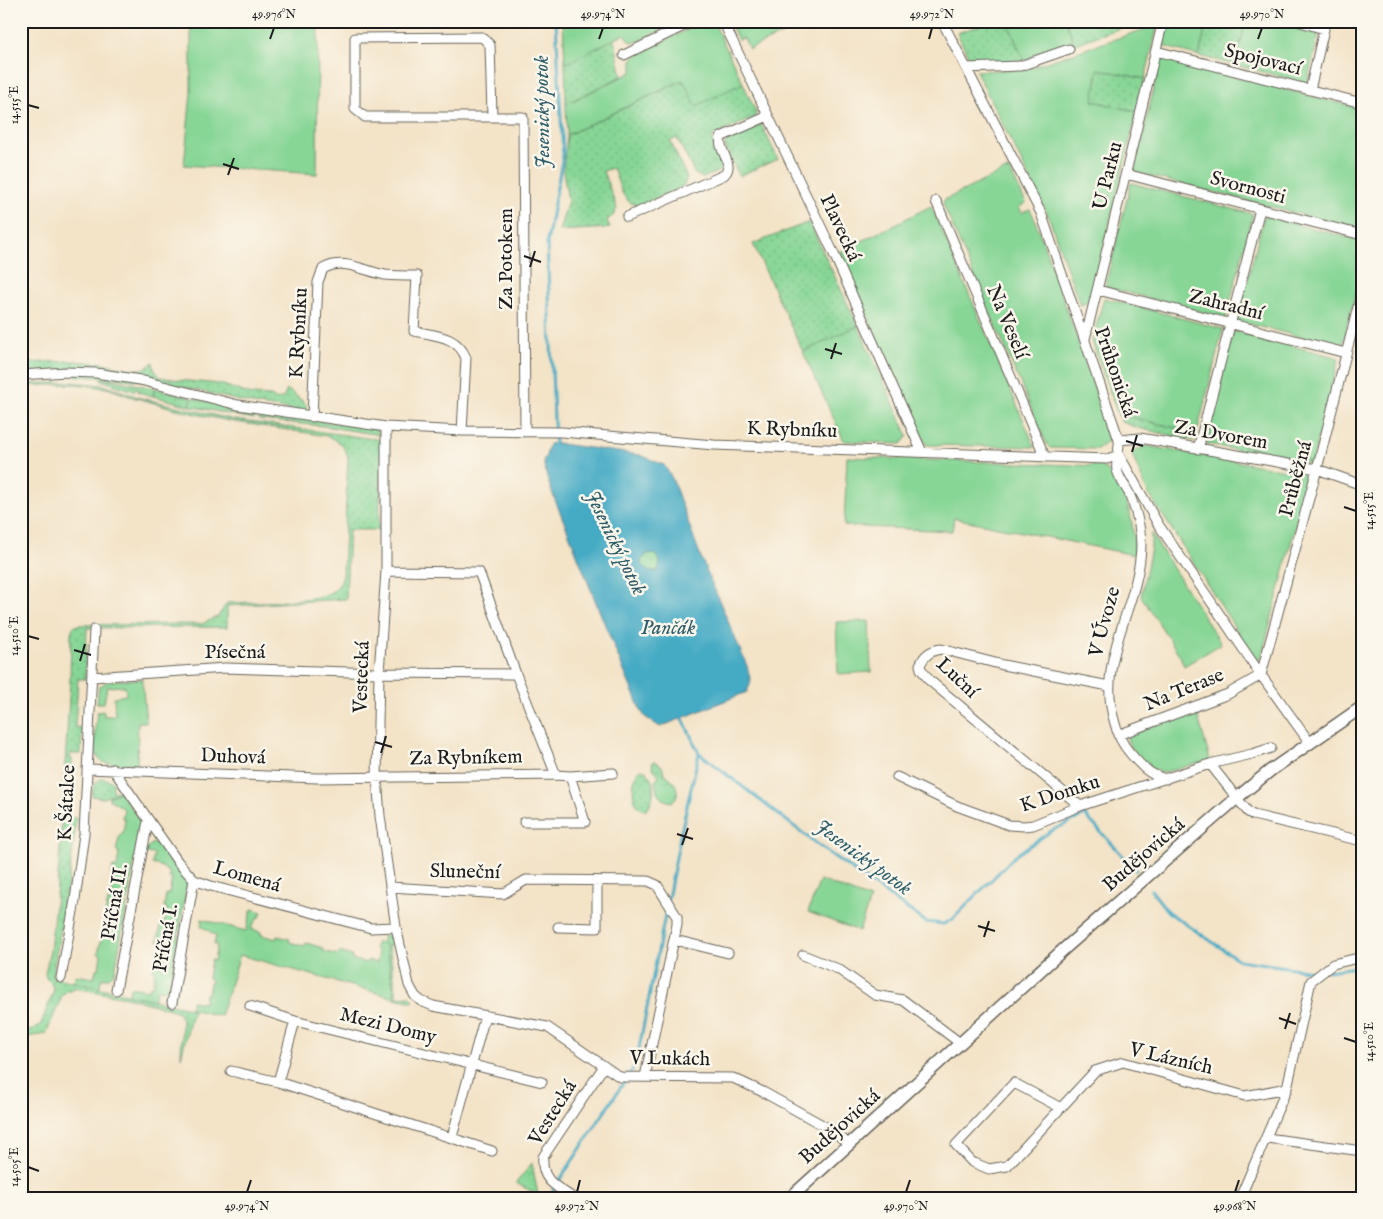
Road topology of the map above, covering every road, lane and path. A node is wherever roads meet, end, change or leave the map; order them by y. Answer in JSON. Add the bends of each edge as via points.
{"nodes":[{"id":1,"x":694,"y":21,"type":"edge"},
{"id":2,"x":723,"y":21,"type":"edge"},
{"id":3,"x":942,"y":21,"type":"edge"},
{"id":4,"x":1163,"y":21,"type":"edge"},
{"id":5,"x":1297,"y":21,"type":"edge"},
{"id":6,"x":1070,"y":49,"type":"dead end"},
{"id":7,"x":1156,"y":51,"type":"junction"},
{"id":8,"x":624,"y":55,"type":"dead end"},
{"id":9,"x":966,"y":68,"type":"junction"},
{"id":10,"x":1310,"y":90,"type":"junction"},
{"id":11,"x":1362,"y":103,"type":"edge"},
{"id":12,"x":492,"y":116,"type":"junction"},
{"id":13,"x":768,"y":116,"type":"junction"},
{"id":14,"x":1126,"y":174,"type":"junction"},
{"id":15,"x":936,"y":201,"type":"dead end"},
{"id":16,"x":1260,"y":209,"type":"junction"},
{"id":17,"x":627,"y":217,"type":"dead end"},
{"id":18,"x":1362,"y":235,"type":"edge"},
{"id":19,"x":1098,"y":290,"type":"junction"},
{"id":20,"x":1362,"y":291,"type":"edge"},
{"id":21,"x":1231,"y":324,"type":"junction"},
{"id":22,"x":1085,"y":339,"type":"junction"},
{"id":23,"x":1346,"y":353,"type":"junction"},
{"id":24,"x":21,"y":375,"type":"edge"},
{"id":25,"x":312,"y":417,"type":"junction"},
{"id":26,"x":386,"y":427,"type":"junction"},
{"id":27,"x":462,"y":431,"type":"junction"},
{"id":28,"x":525,"y":432,"type":"junction"},
{"id":29,"x":1119,"y":440,"type":"junction"},
{"id":30,"x":1198,"y":449,"type":"junction"},
{"id":31,"x":922,"y":452,"type":"junction"},
{"id":32,"x":1119,"y":455,"type":"junction"},
{"id":33,"x":1045,"y":457,"type":"junction"},
{"id":34,"x":1317,"y":469,"type":"junction"},
{"id":35,"x":1362,"y":485,"type":"edge"},
{"id":36,"x":386,"y":571,"type":"junction"},
{"id":37,"x":94,"y":630,"type":"dead end"},
{"id":38,"x":379,"y":673,"type":"junction"},
{"id":39,"x":516,"y":674,"type":"junction"},
{"id":40,"x":1261,"y":675,"type":"junction"},
{"id":41,"x":92,"y":677,"type":"junction"},
{"id":42,"x":1109,"y":686,"type":"junction"},
{"id":43,"x":1362,"y":706,"type":"edge"},
{"id":44,"x":1118,"y":735,"type":"junction"},
{"id":45,"x":1310,"y":743,"type":"junction"},
{"id":46,"x":1271,"y":748,"type":"dead end"},
{"id":47,"x":1210,"y":764,"type":"junction"},
{"id":48,"x":113,"y":769,"type":"junction"},
{"id":49,"x":87,"y":770,"type":"junction"},
{"id":50,"x":613,"y":773,"type":"dead end"},
{"id":51,"x":556,"y":775,"type":"junction"},
{"id":52,"x":570,"y":776,"type":"junction"},
{"id":53,"x":377,"y":777,"type":"junction"},
{"id":54,"x":897,"y":777,"type":"dead end"},
{"id":55,"x":1166,"y":779,"type":"junction"},
{"id":56,"x":1238,"y":797,"type":"junction"},
{"id":57,"x":1080,"y":806,"type":"junction"},
{"id":58,"x":148,"y":821,"type":"junction"},
{"id":59,"x":524,"y":822,"type":"dead end"},
{"id":60,"x":1362,"y":841,"type":"edge"},
{"id":61,"x":194,"y":880,"type":"junction"},
{"id":62,"x":597,"y":881,"type":"junction"},
{"id":63,"x":390,"y":887,"type":"junction"},
{"id":64,"x":396,"y":926,"type":"junction"},
{"id":65,"x":558,"y":927,"type":"dead end"},
{"id":66,"x":675,"y":940,"type":"junction"},
{"id":67,"x":728,"y":953,"type":"dead end"},
{"id":68,"x":803,"y":955,"type":"dead end"},
{"id":69,"x":1362,"y":957,"type":"edge"},
{"id":70,"x":62,"y":978,"type":"dead end"},
{"id":71,"x":116,"y":990,"type":"dead end"},
{"id":72,"x":172,"y":1003,"type":"dead end"},
{"id":73,"x":250,"y":1006,"type":"dead end"},
{"id":74,"x":485,"y":1016,"type":"junction"},
{"id":75,"x":295,"y":1021,"type":"junction"},
{"id":76,"x":960,"y":1043,"type":"junction"},
{"id":77,"x":472,"y":1065,"type":"junction"},
{"id":78,"x":604,"y":1066,"type":"junction"},
{"id":79,"x":231,"y":1071,"type":"dead end"},
{"id":80,"x":645,"y":1076,"type":"junction"},
{"id":81,"x":278,"y":1082,"type":"junction"},
{"id":82,"x":542,"y":1082,"type":"dead end"},
{"id":83,"x":1288,"y":1088,"type":"junction"},
{"id":84,"x":1061,"y":1108,"type":"junction"},
{"id":85,"x":452,"y":1137,"type":"junction"},
{"id":86,"x":1268,"y":1138,"type":"junction"},
{"id":87,"x":848,"y":1144,"type":"junction"},
{"id":88,"x":492,"y":1151,"type":"dead end"},
{"id":89,"x":1362,"y":1152,"type":"edge"},
{"id":90,"x":794,"y":1196,"type":"edge"},
{"id":91,"x":573,"y":1198,"type":"edge"},
{"id":92,"x":1240,"y":1198,"type":"edge"}],
"edges":[{"from":1,"to":8,"type":"street"},
{"from":2,"to":13,"type":"street","name":"Plavecká"},
{"from":3,"to":9,"type":"street","name":"Průhonická"},
{"from":4,"to":7,"type":"street","name":"U Parku"},
{"from":5,"to":10,"type":"street","via":[[1324,29]]},
{"from":6,"to":9,"type":"street","via":[[1020,66]]},
{"from":7,"to":10,"type":"street","name":"Spojovací"},
{"from":7,"to":14,"type":"street","name":"U Parku"},
{"from":9,"to":22,"type":"street","name":"Průhonická","via":[[1041,213]]},
{"from":10,"to":11,"type":"street","name":"Spojovací"},
{"from":12,"to":12,"type":"street","name":"Za Potokem","via":[[490,45],[482,37],[355,38],[355,109],[365,117]]},
{"from":12,"to":28,"type":"street","name":"Za Potokem","via":[[523,117]]},
{"from":13,"to":17,"type":"street","via":[[721,138],[720,145],[729,167],[724,175]]},
{"from":13,"to":31,"type":"street","name":"Plavecká"},
{"from":14,"to":16,"type":"street","name":"Svornosti"},
{"from":14,"to":19,"type":"street","name":"U Parku"},
{"from":15,"to":33,"type":"street","name":"Na Veselí"},
{"from":16,"to":18,"type":"street","name":"Svornosti"},
{"from":16,"to":21,"type":"street"},
{"from":19,"to":21,"type":"street","name":"Zahradní"},
{"from":19,"to":22,"type":"street","name":"U Parku"},
{"from":20,"to":23,"type":"street","name":"Průběžná"},
{"from":21,"to":23,"type":"street","name":"Zahradní"},
{"from":21,"to":30,"type":"street"},
{"from":22,"to":29,"type":"street","name":"Průhonická"},
{"from":23,"to":34,"type":"street","name":"Průběžná"},
{"from":24,"to":25,"type":"street","name":"K Rybníku","via":[[105,374],[238,405]]},
{"from":25,"to":26,"type":"street","name":"K Rybníku"},
{"from":25,"to":27,"type":"street","name":"K Rybníku","via":[[318,282],[323,269],[332,264],[384,275],[417,276],[414,331],[451,339],[462,348],[466,358]]},
{"from":26,"to":27,"type":"street","name":"K Rybníku"},
{"from":26,"to":36,"type":"street","name":"Vestecká"},
{"from":27,"to":28,"type":"street","name":"K Rybníku"},
{"from":28,"to":31,"type":"street","name":"K Rybníku","via":[[562,432],[714,445]]},
{"from":29,"to":30,"type":"street","name":"Za Dvorem","via":[[1140,438]]},
{"from":29,"to":32,"type":"street","name":"Průhonická"},
{"from":30,"to":34,"type":"street","name":"Za Dvorem"},
{"from":31,"to":33,"type":"street","name":"K Rybníku"},
{"from":32,"to":33,"type":"street","name":"K Rybníku","via":[[1107,459]]},
{"from":32,"to":40,"type":"street","name":"Průhonická","via":[[1158,524]]},
{"from":32,"to":42,"type":"street","name":"V Úvoze","via":[[1116,469],[1136,512],[1141,547],[1110,668]]},
{"from":34,"to":35,"type":"street","name":"Za Dvorem"},
{"from":34,"to":40,"type":"street","name":"Průběžná"},
{"from":36,"to":38,"type":"street","name":"Vestecká"},
{"from":36,"to":39,"type":"street","name":"Za Rybníkem","via":[[479,572]]},
{"from":37,"to":41,"type":"street","name":"K Šátalce"},
{"from":38,"to":39,"type":"street"},
{"from":38,"to":41,"type":"street","name":"Písečná","via":[[226,668]]},
{"from":38,"to":53,"type":"street","name":"Vestecká"},
{"from":39,"to":51,"type":"street","name":"Za Rybníkem"},
{"from":40,"to":44,"type":"street","name":"Na Terase","via":[[1228,694]]},
{"from":40,"to":45,"type":"street","name":"Průhonická"},
{"from":41,"to":49,"type":"street","name":"K Šátalce"},
{"from":42,"to":44,"type":"street","name":"V Úvoze","via":[[1111,711]]},
{"from":42,"to":57,"type":"street","name":"Luční","via":[[1002,665],[941,649],[925,656],[920,665],[930,680]]},
{"from":43,"to":45,"type":"main road","name":"Budějovická"},
{"from":44,"to":55,"type":"street","name":"V Úvoze","via":[[1123,746],[1141,766]]},
{"from":45,"to":56,"type":"main road","name":"Budějovická"},
{"from":46,"to":47,"type":"street","name":"K Domku"},
{"from":47,"to":55,"type":"street","name":"K Domku"},
{"from":47,"to":56,"type":"street"},
{"from":48,"to":49,"type":"street","name":"Duhová"},
{"from":48,"to":53,"type":"street","name":"Duhová","via":[[318,778]]},
{"from":48,"to":58,"type":"street","name":"Lomená"},
{"from":49,"to":70,"type":"street","name":"K Šátalce","via":[[80,868]]},
{"from":50,"to":52,"type":"street","name":"Za Rybníkem"},
{"from":51,"to":52,"type":"street","name":"Za Rybníkem"},
{"from":51,"to":53,"type":"street","name":"Za Rybníkem"},
{"from":52,"to":59,"type":"street","via":[[585,822]]},
{"from":53,"to":63,"type":"street","name":"Vestecká"},
{"from":54,"to":57,"type":"street","name":"K Domku","via":[[952,804],[1017,826],[1033,825]]},
{"from":55,"to":57,"type":"street","name":"K Domku"},
{"from":56,"to":60,"type":"street","via":[[1253,815]]},
{"from":56,"to":76,"type":"main road","name":"Budějovická"},
{"from":58,"to":61,"type":"street","name":"Lomená"},
{"from":58,"to":71,"type":"street","name":"Příčná II."},
{"from":61,"to":64,"type":"street","name":"Lomená","via":[[371,928]]},
{"from":61,"to":72,"type":"street","name":"Příčná I."},
{"from":62,"to":63,"type":"street","name":"Sluneční","via":[[526,880],[503,894]]},
{"from":62,"to":65,"type":"street","via":[[597,928]]},
{"from":62,"to":66,"type":"street","name":"Sluneční","via":[[654,882],[677,917]]},
{"from":63,"to":64,"type":"street","name":"Vestecká"},
{"from":64,"to":74,"type":"street","name":"V Lukách","via":[[414,996],[432,1006]]},
{"from":66,"to":67,"type":"street"},
{"from":66,"to":80,"type":"street","name":"Sluneční"},
{"from":68,"to":76,"type":"street","via":[[838,969],[874,995],[903,1000]]},
{"from":69,"to":83,"type":"street","via":[[1333,964],[1310,981]]},
{"from":73,"to":75,"type":"street","name":"Mezi Domy"},
{"from":74,"to":77,"type":"street"},
{"from":74,"to":78,"type":"street","name":"V Lukách","via":[[546,1027]]},
{"from":75,"to":77,"type":"street","name":"Mezi Domy"},
{"from":75,"to":81,"type":"street"},
{"from":76,"to":87,"type":"main road","name":"Budějovická"},
{"from":77,"to":82,"type":"street","name":"Mezi Domy"},
{"from":77,"to":85,"type":"street"},
{"from":78,"to":80,"type":"street","name":"V Lukách","via":[[620,1076]]},
{"from":78,"to":91,"type":"street","name":"Vestecká","via":[[543,1157],[542,1168],[547,1179]]},
{"from":79,"to":81,"type":"street"},
{"from":80,"to":87,"type":"street","name":"V Lukách","via":[[733,1078],[827,1127]]},
{"from":81,"to":85,"type":"street"},
{"from":83,"to":84,"type":"street","name":"V Lázních","via":[[1246,1096],[1123,1062],[1095,1071]]},
{"from":83,"to":86,"type":"street"},
{"from":84,"to":84,"type":"street","name":"V Lázních","via":[[1014,1083],[956,1146],[972,1162],[989,1169],[1007,1166]]},
{"from":85,"to":88,"type":"street"},
{"from":86,"to":89,"type":"street"},
{"from":86,"to":92,"type":"street"},
{"from":87,"to":90,"type":"main road","name":"Budějovická"}]}
